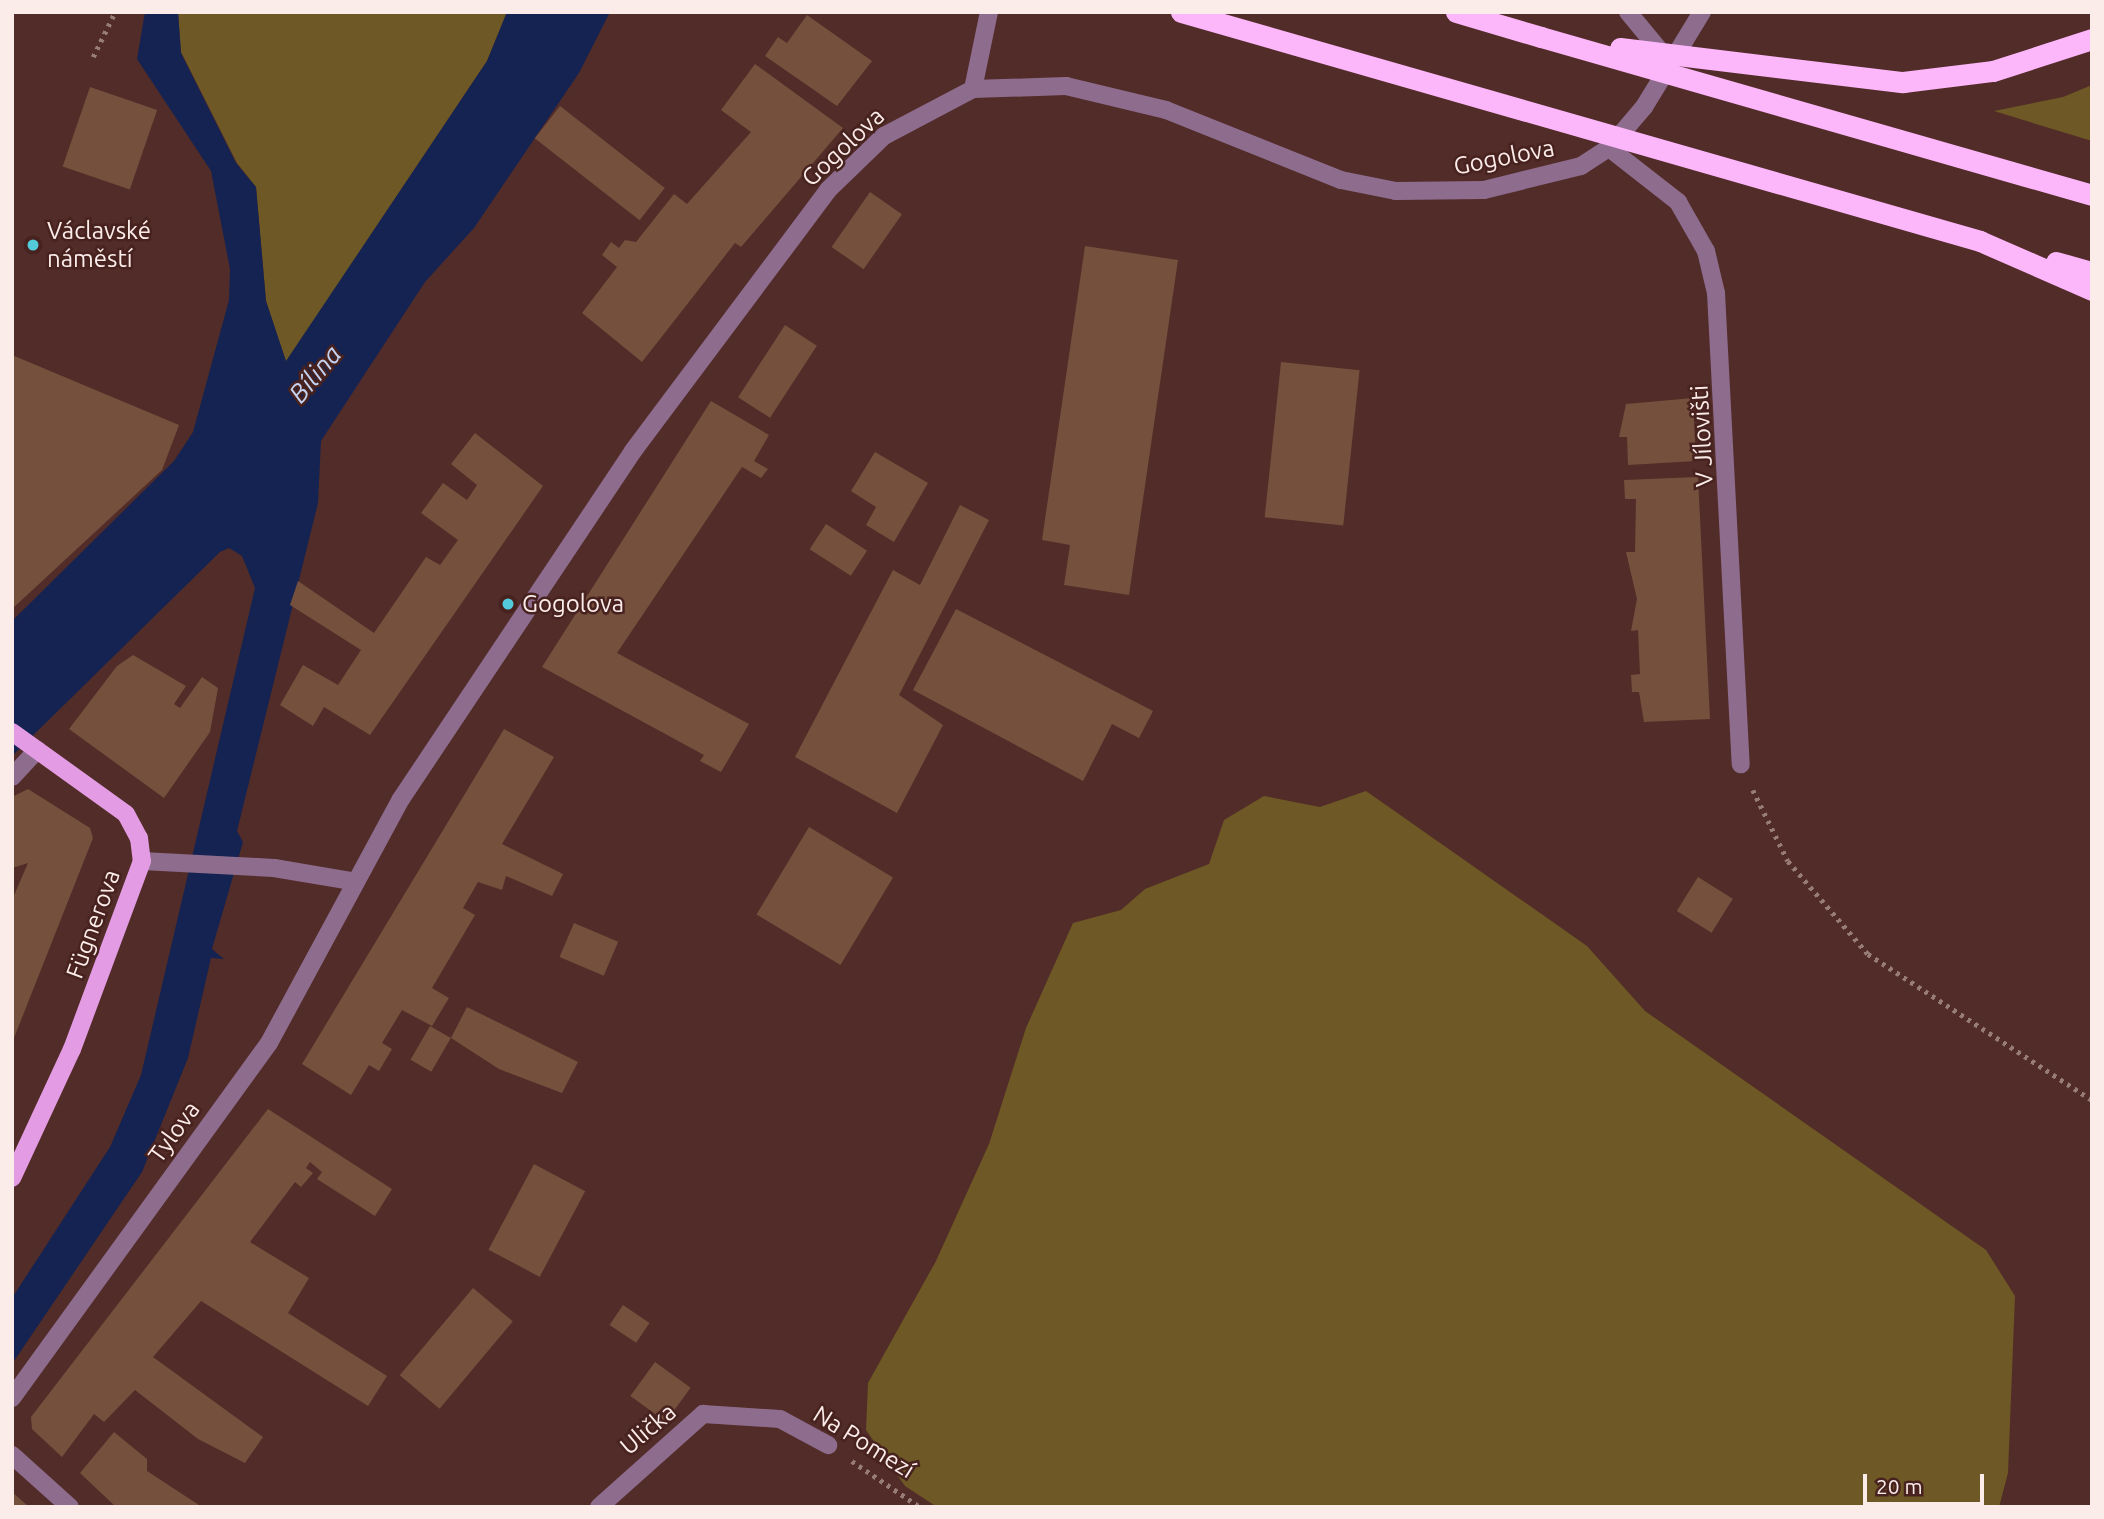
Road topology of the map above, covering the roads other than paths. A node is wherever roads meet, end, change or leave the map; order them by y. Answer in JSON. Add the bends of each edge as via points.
{"nodes":[{"id":1,"x":989,"y":12,"type":"edge"},
{"id":2,"x":1181,"y":12,"type":"edge"},
{"id":3,"x":1456,"y":12,"type":"edge"},
{"id":4,"x":1628,"y":12,"type":"edge"},
{"id":5,"x":1702,"y":12,"type":"edge"},
{"id":6,"x":1541,"y":37,"type":"junction"},
{"id":7,"x":2092,"y":39,"type":"edge"},
{"id":8,"x":1672,"y":65,"type":"junction"},
{"id":9,"x":974,"y":89,"type":"junction"},
{"id":10,"x":1609,"y":148,"type":"junction"},
{"id":11,"x":2092,"y":195,"type":"edge"},
{"id":12,"x":2077,"y":273,"type":"edge"},
{"id":13,"x":2092,"y":290,"type":"edge"},
{"id":14,"x":12,"y":732,"type":"edge"},
{"id":15,"x":37,"y":750,"type":"junction"},
{"id":16,"x":1741,"y":764,"type":"road end"},
{"id":17,"x":12,"y":777,"type":"edge"},
{"id":18,"x":142,"y":861,"type":"junction"},
{"id":19,"x":352,"y":881,"type":"junction"},
{"id":20,"x":12,"y":1178,"type":"edge"},
{"id":21,"x":12,"y":1398,"type":"edge"},
{"id":22,"x":780,"y":1419,"type":"joint"},
{"id":23,"x":828,"y":1445,"type":"road end"},
{"id":24,"x":12,"y":1455,"type":"edge"},
{"id":25,"x":70,"y":1507,"type":"edge"},
{"id":26,"x":599,"y":1507,"type":"edge"}],
"edges":[{"from":1,"to":9,"type":"street"},
{"from":2,"to":12,"type":"highway","bridge":true,"via":[[1980,241]]},
{"from":3,"to":6,"type":"highway"},
{"from":4,"to":8,"type":"street"},
{"from":5,"to":8,"type":"street","name":"Gogolova"},
{"from":6,"to":7,"type":"highway","bridge":true,"via":[[1903,82],[1993,71]]},
{"from":6,"to":11,"type":"highway","bridge":true},
{"from":8,"to":10,"type":"street","name":"Gogolova"},
{"from":9,"to":10,"type":"street","name":"Gogolova","via":[[1022,84],[1114,96],[1341,180],[1395,191],[1507,186],[1581,166]]},
{"from":9,"to":19,"type":"street","name":"Gogolova","via":[[884,136],[828,190],[633,451]]},
{"from":10,"to":16,"type":"street","name":"V Jílovišti","via":[[1678,202],[1706,251],[1716,293]]},
{"from":12,"to":13,"type":"highway"},
{"from":14,"to":15,"type":"main road","name":"Fügnerova"},
{"from":15,"to":17,"type":"street"},
{"from":15,"to":18,"type":"main road","name":"Fügnerova","via":[[126,814],[139,838]]},
{"from":18,"to":19,"type":"street","via":[[274,868]]},
{"from":18,"to":20,"type":"main road","name":"Fügnerova","via":[[72,1049]]},
{"from":19,"to":21,"type":"street","name":"Tylova","via":[[269,1044]]},
{"from":22,"to":23,"type":"street","name":"Na Pomezí"},
{"from":22,"to":26,"type":"street","name":"Ulička","via":[[703,1415]]},
{"from":24,"to":25,"type":"street"}]}
